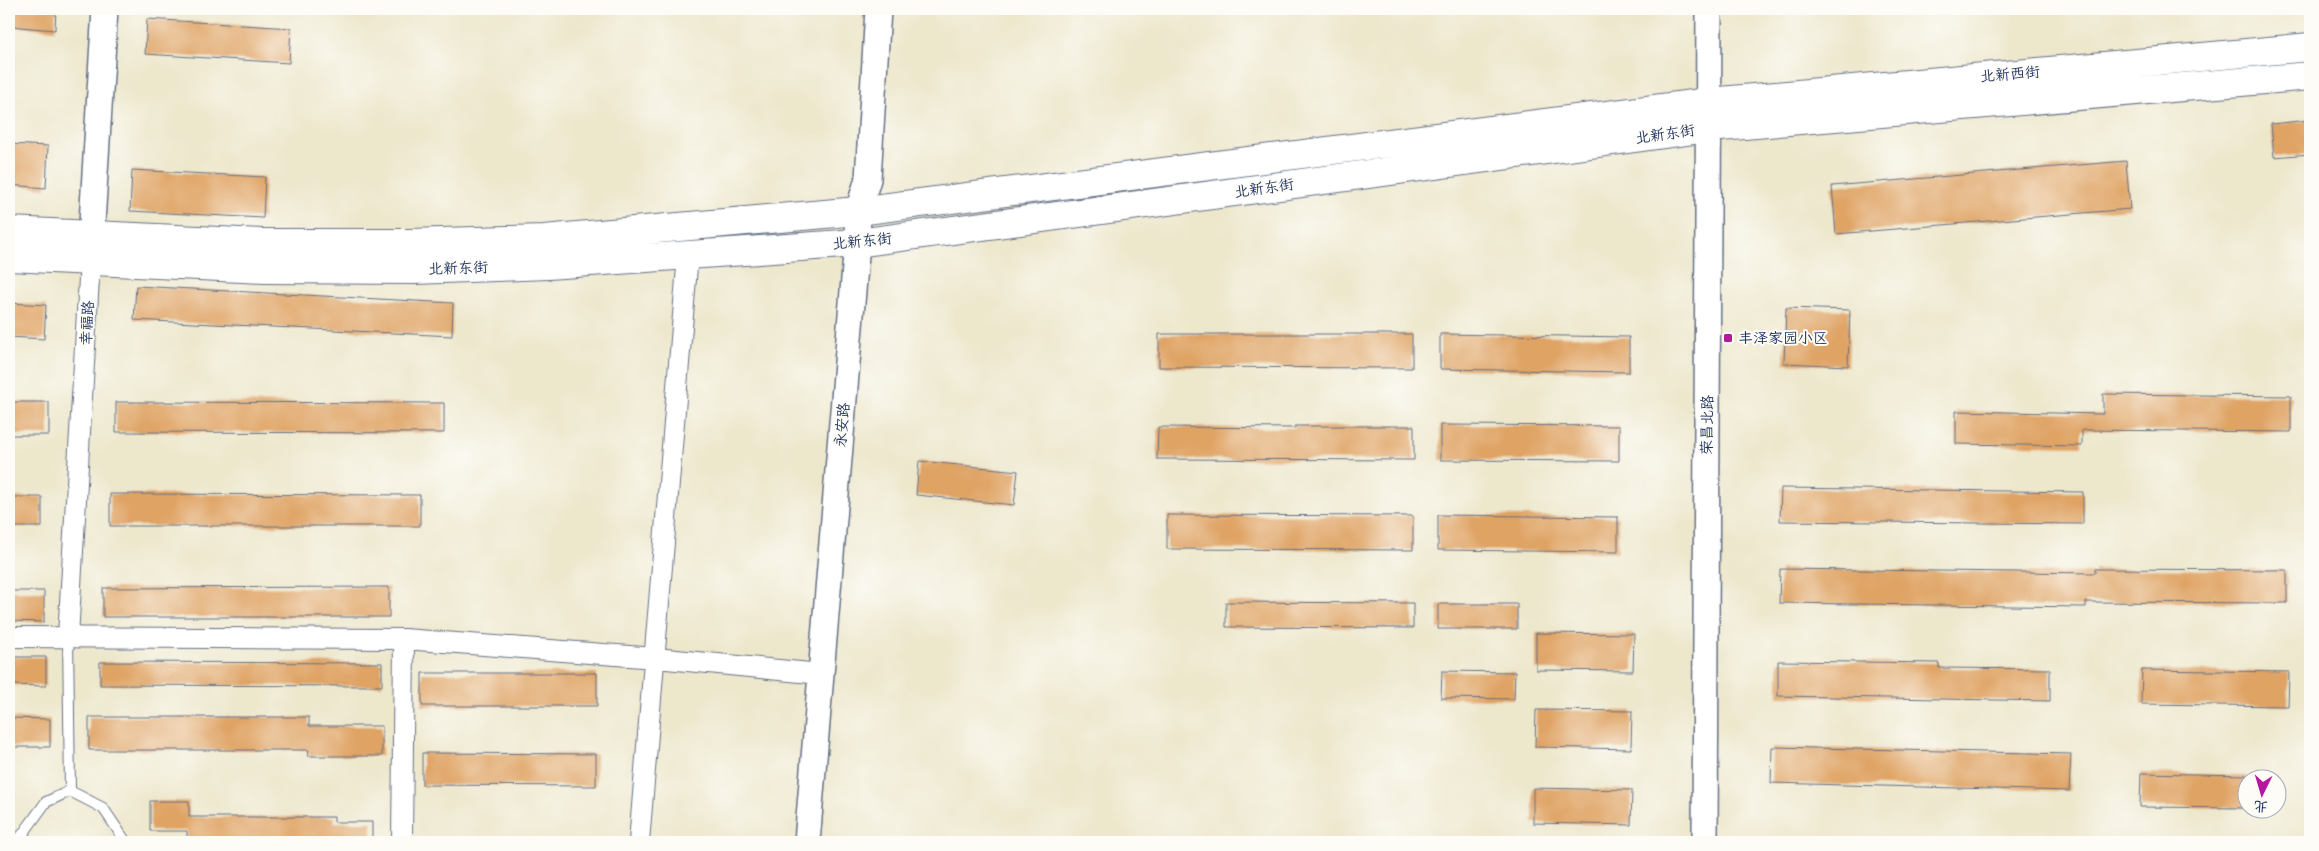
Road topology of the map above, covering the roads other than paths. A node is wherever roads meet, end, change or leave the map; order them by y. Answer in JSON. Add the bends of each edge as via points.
{"nodes":[{"id":1,"x":105,"y":9,"type":"edge"},
{"id":2,"x":878,"y":9,"type":"edge"},
{"id":3,"x":1709,"y":9,"type":"edge"},
{"id":4,"x":2310,"y":47,"type":"edge"},
{"id":5,"x":2310,"y":76,"type":"edge"},
{"id":6,"x":1709,"y":115,"type":"junction"},
{"id":7,"x":1316,"y":152,"type":"junction"},
{"id":8,"x":1320,"y":180,"type":"junction"},
{"id":9,"x":858,"y":211,"type":"junction"},
{"id":10,"x":9,"y":230,"type":"edge"},
{"id":11,"x":857,"y":243,"type":"junction"},
{"id":12,"x":91,"y":248,"type":"junction"},
{"id":13,"x":688,"y":255,"type":"junction"},
{"id":14,"x":9,"y":257,"type":"edge"},
{"id":15,"x":68,"y":636,"type":"junction"},
{"id":16,"x":9,"y":637,"type":"edge"},
{"id":17,"x":404,"y":639,"type":"junction"},
{"id":18,"x":656,"y":658,"type":"junction"},
{"id":19,"x":821,"y":674,"type":"junction"},
{"id":20,"x":70,"y":791,"type":"junction"},
{"id":21,"x":17,"y":842,"type":"edge"},
{"id":22,"x":126,"y":842,"type":"edge"},
{"id":23,"x":402,"y":842,"type":"edge"},
{"id":24,"x":639,"y":842,"type":"edge"},
{"id":25,"x":807,"y":842,"type":"edge"},
{"id":26,"x":1705,"y":842,"type":"edge"}],
"edges":[{"from":1,"to":12,"type":"street","name":"幸福路"},
{"from":2,"to":9,"type":"street","name":"永安路","via":[[868,179]]},
{"from":3,"to":6,"type":"street","name":"荣昌北路"},
{"from":4,"to":6,"type":"main road","name":"北新西街"},
{"from":5,"to":6,"type":"main road","name":"北新西街"},
{"from":6,"to":7,"type":"main road","name":"北新东街"},
{"from":6,"to":8,"type":"main road","name":"北新东街"},
{"from":6,"to":26,"type":"street","name":"荣昌北路"},
{"from":7,"to":8,"type":"street"},
{"from":7,"to":9,"type":"main road","name":"北新东街"},
{"from":8,"to":11,"type":"main road","name":"北新东街"},
{"from":9,"to":11,"type":"street","name":"永安路"},
{"from":9,"to":12,"type":"main road","name":"北新东街","via":[[544,239]]},
{"from":10,"to":12,"type":"main road","name":"北新东街"},
{"from":11,"to":13,"type":"main road","name":"北新东街"},
{"from":11,"to":19,"type":"street","name":"永安路"},
{"from":12,"to":13,"type":"main road","name":"北新东街","via":[[264,268],[414,270]]},
{"from":12,"to":14,"type":"main road","name":"北新东街"},
{"from":12,"to":15,"type":"street","name":"幸福路"},
{"from":13,"to":18,"type":"street"},
{"from":15,"to":16,"type":"street"},
{"from":15,"to":17,"type":"street"},
{"from":15,"to":20,"type":"lane"},
{"from":17,"to":18,"type":"street"},
{"from":17,"to":23,"type":"street"},
{"from":18,"to":19,"type":"street"},
{"from":18,"to":24,"type":"street"},
{"from":19,"to":25,"type":"street","name":"永安路"},
{"from":20,"to":21,"type":"lane","via":[[46,802]]},
{"from":20,"to":22,"type":"lane","via":[[103,808]]}]}
